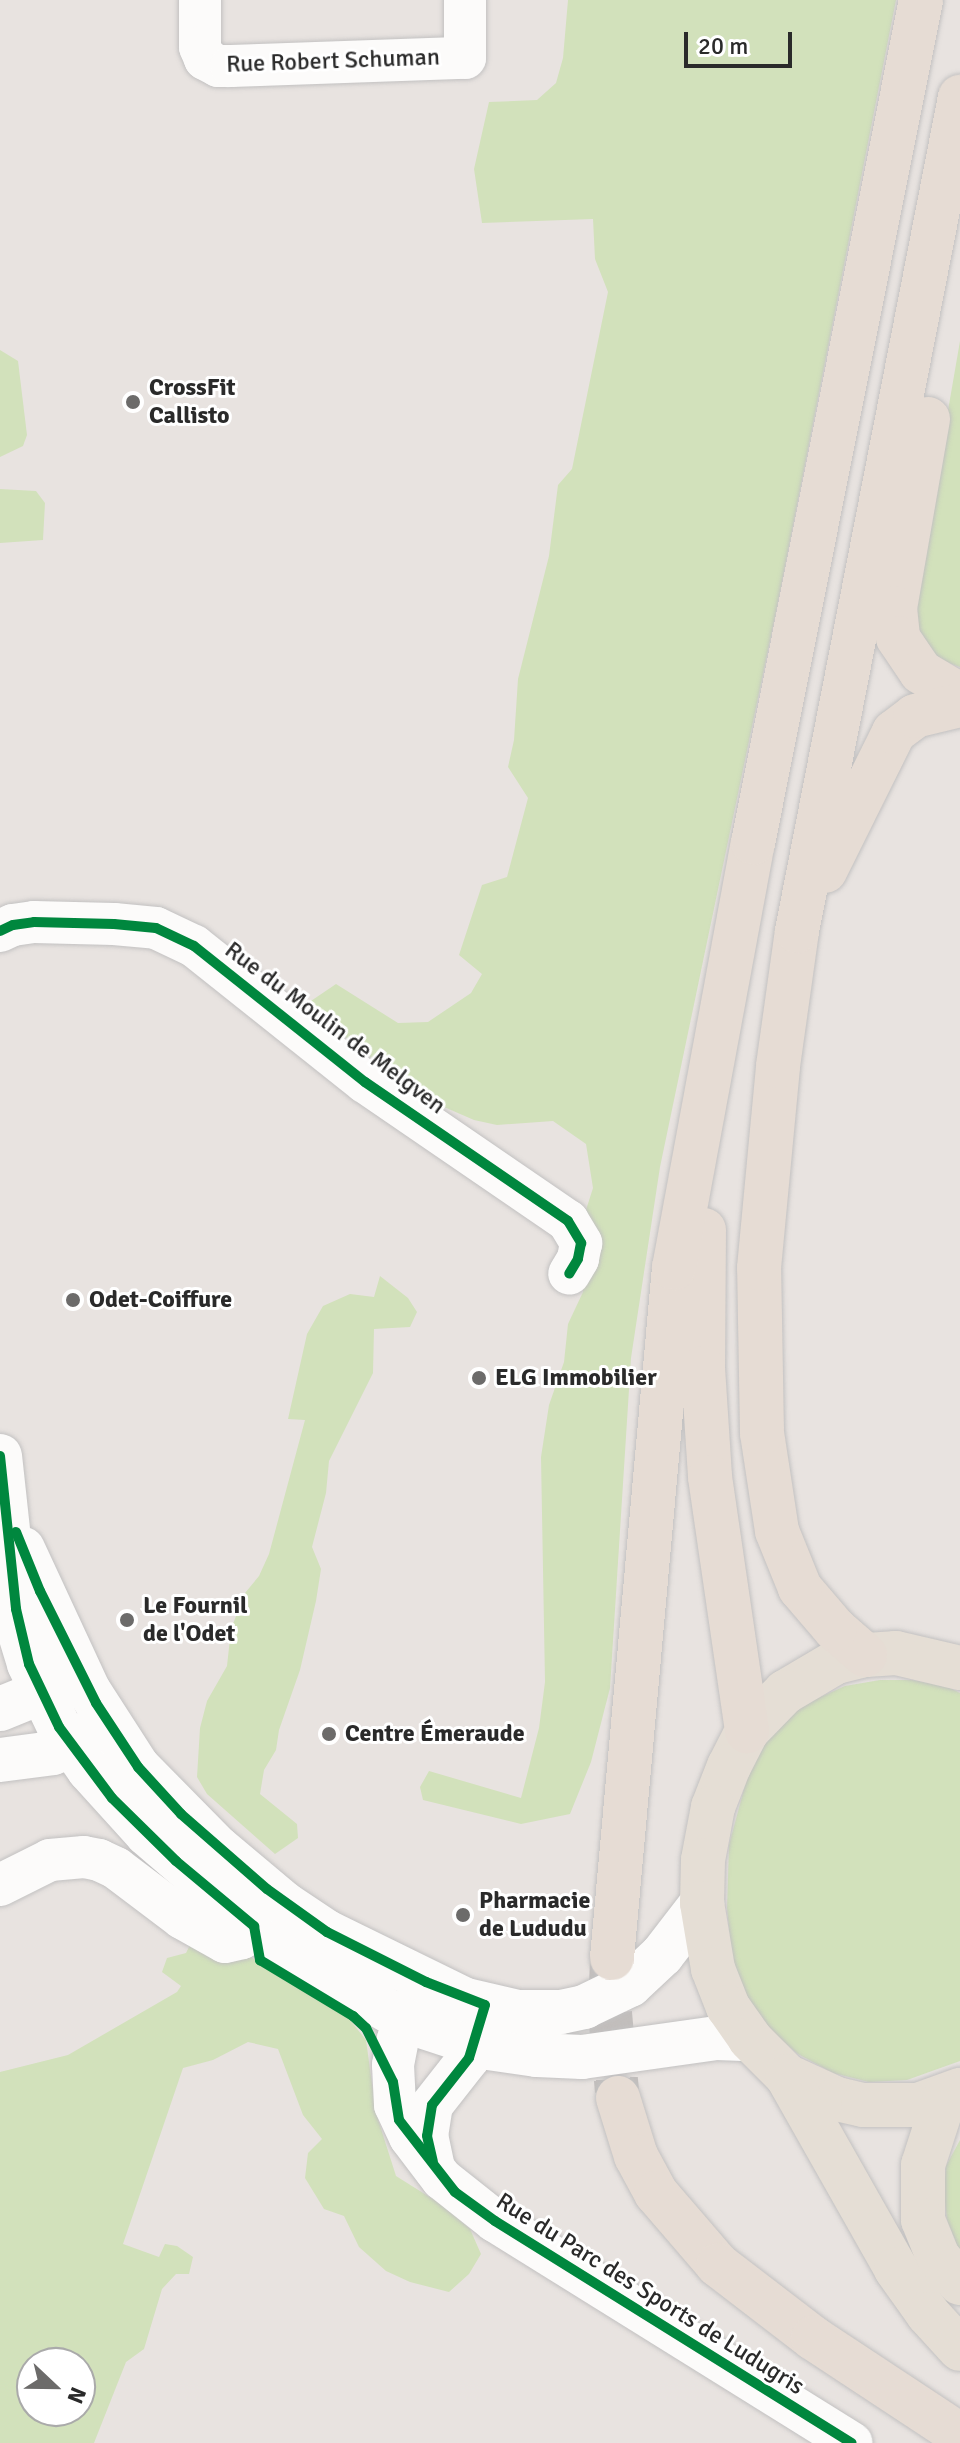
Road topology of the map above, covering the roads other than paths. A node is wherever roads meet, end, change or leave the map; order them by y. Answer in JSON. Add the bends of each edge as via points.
{"nodes":[{"id":1,"x":200,"y":0,"type":"edge"},
{"id":2,"x":465,"y":0,"type":"edge"},
{"id":3,"x":921,"y":0,"type":"edge"},
{"id":4,"x":960,"y":97,"type":"edge"},
{"id":5,"x":960,"y":237,"type":"edge"},
{"id":6,"x":960,"y":695,"type":"edge"},
{"id":7,"x":960,"y":705,"type":"edge"},
{"id":8,"x":753,"y":843,"type":"junction"},
{"id":9,"x":0,"y":931,"type":"edge"},
{"id":10,"x":797,"y":931,"type":"junction"},
{"id":11,"x":569,"y":1274,"type":"dead end"},
{"id":12,"x":0,"y":1456,"type":"edge"},
{"id":13,"x":8,"y":1513,"type":"junction"},
{"id":14,"x":865,"y":1655,"type":"junction"},
{"id":15,"x":951,"y":1655,"type":"edge"},
{"id":16,"x":82,"y":1675,"type":"junction"},
{"id":17,"x":42,"y":1693,"type":"junction"},
{"id":18,"x":0,"y":1709,"type":"edge"},
{"id":19,"x":107,"y":1721,"type":"junction"},
{"id":20,"x":747,"y":1731,"type":"junction"},
{"id":21,"x":70,"y":1744,"type":"junction"},
{"id":22,"x":0,"y":1760,"type":"edge"},
{"id":23,"x":0,"y":1885,"type":"edge"},
{"id":24,"x":702,"y":1903,"type":"junction"},
{"id":25,"x":260,"y":1907,"type":"junction"},
{"id":26,"x":612,"y":1958,"type":"tunnel mouth"},
{"id":27,"x":426,"y":1982,"type":"junction"},
{"id":28,"x":406,"y":2021,"type":"junction"},
{"id":29,"x":750,"y":2039,"type":"junction"},
{"id":30,"x":471,"y":2042,"type":"junction"},
{"id":31,"x":787,"y":2076,"type":"junction"},
{"id":32,"x":953,"y":2093,"type":"edge"},
{"id":33,"x":618,"y":2098,"type":"tunnel mouth"},
{"id":34,"x":435,"y":2169,"type":"junction"},
{"id":35,"x":960,"y":2283,"type":"edge"},
{"id":36,"x":960,"y":2349,"type":"edge"},
{"id":37,"x":960,"y":2435,"type":"edge"},
{"id":38,"x":851,"y":2443,"type":"edge"}],
"edges":[{"from":1,"to":2,"type":"street","name":"Rue Robert Schuman","via":[[205,59],[231,66],[465,58]]},
{"from":3,"to":8,"type":"highway"},
{"from":4,"to":10,"type":"highway"},
{"from":5,"to":6,"type":"highway","via":[[895,608],[906,655],[921,672]]},
{"from":7,"to":10,"type":"highway","via":[[915,716],[894,732]]},
{"from":8,"to":20,"type":"highway","via":[[708,1191],[702,1297],[710,1477]]},
{"from":8,"to":26,"type":"highway","via":[[667,1316]]},
{"from":9,"to":11,"type":"street","name":"Rue du Moulin de Melgven","via":[[34,922],[114,924],[156,928],[194,946],[365,1082],[568,1221],[581,1243]]},
{"from":10,"to":14,"type":"highway","via":[[759,1268],[762,1433],[777,1531],[800,1588]]},
{"from":12,"to":13,"type":"street"},
{"from":13,"to":16,"type":"street"},
{"from":13,"to":17,"type":"street","via":[[19,1631]]},
{"from":14,"to":15,"type":"main road"},
{"from":14,"to":20,"type":"main road","via":[[813,1673],[785,1692]]},
{"from":16,"to":17,"type":"street"},
{"from":16,"to":19,"type":"street"},
{"from":17,"to":18,"type":"street"},
{"from":17,"to":21,"type":"street"},
{"from":19,"to":21,"type":"street"},
{"from":19,"to":25,"type":"street","via":[[138,1767]]},
{"from":20,"to":24,"type":"main road","via":[[713,1807]]},
{"from":21,"to":22,"type":"street","via":[[53,1753]]},
{"from":21,"to":25,"type":"street","via":[[147,1834]]},
{"from":23,"to":25,"type":"street","via":[[50,1860],[84,1857],[116,1868],[216,1939],[233,1942]]},
{"from":24,"to":29,"type":"main road","via":[[713,1969],[728,2007]]},
{"from":24,"to":30,"type":"street","via":[[662,1955],[630,1985],[584,2007],[543,2013]]},
{"from":25,"to":27,"type":"street","via":[[327,1932]]},
{"from":25,"to":28,"type":"street","via":[[316,1969]]},
{"from":27,"to":28,"type":"street","name":"Rue du Parc des Sports de Ludugris"},
{"from":27,"to":30,"type":"street"},
{"from":28,"to":30,"type":"street"},
{"from":28,"to":34,"type":"street","name":"Rue du Parc des Sports de Ludugris","via":[[393,2065],[395,2105],[410,2137]]},
{"from":29,"to":30,"type":"street","via":[[717,2038],[582,2057],[537,2055]]},
{"from":29,"to":31,"type":"main road"},
{"from":30,"to":34,"type":"street","via":[[429,2119],[427,2136]]},
{"from":31,"to":32,"type":"main road","via":[[863,2105],[918,2105]]},
{"from":31,"to":36,"type":"main road","via":[[896,2269]]},
{"from":32,"to":35,"type":"main road","via":[[923,2165],[923,2220],[938,2257]]},
{"from":33,"to":37,"type":"highway","via":[[636,2156],[656,2193],[718,2265],[813,2338]]},
{"from":34,"to":38,"type":"street","name":"Rue du Parc des Sports de Ludugris","via":[[495,2221]]}]}
